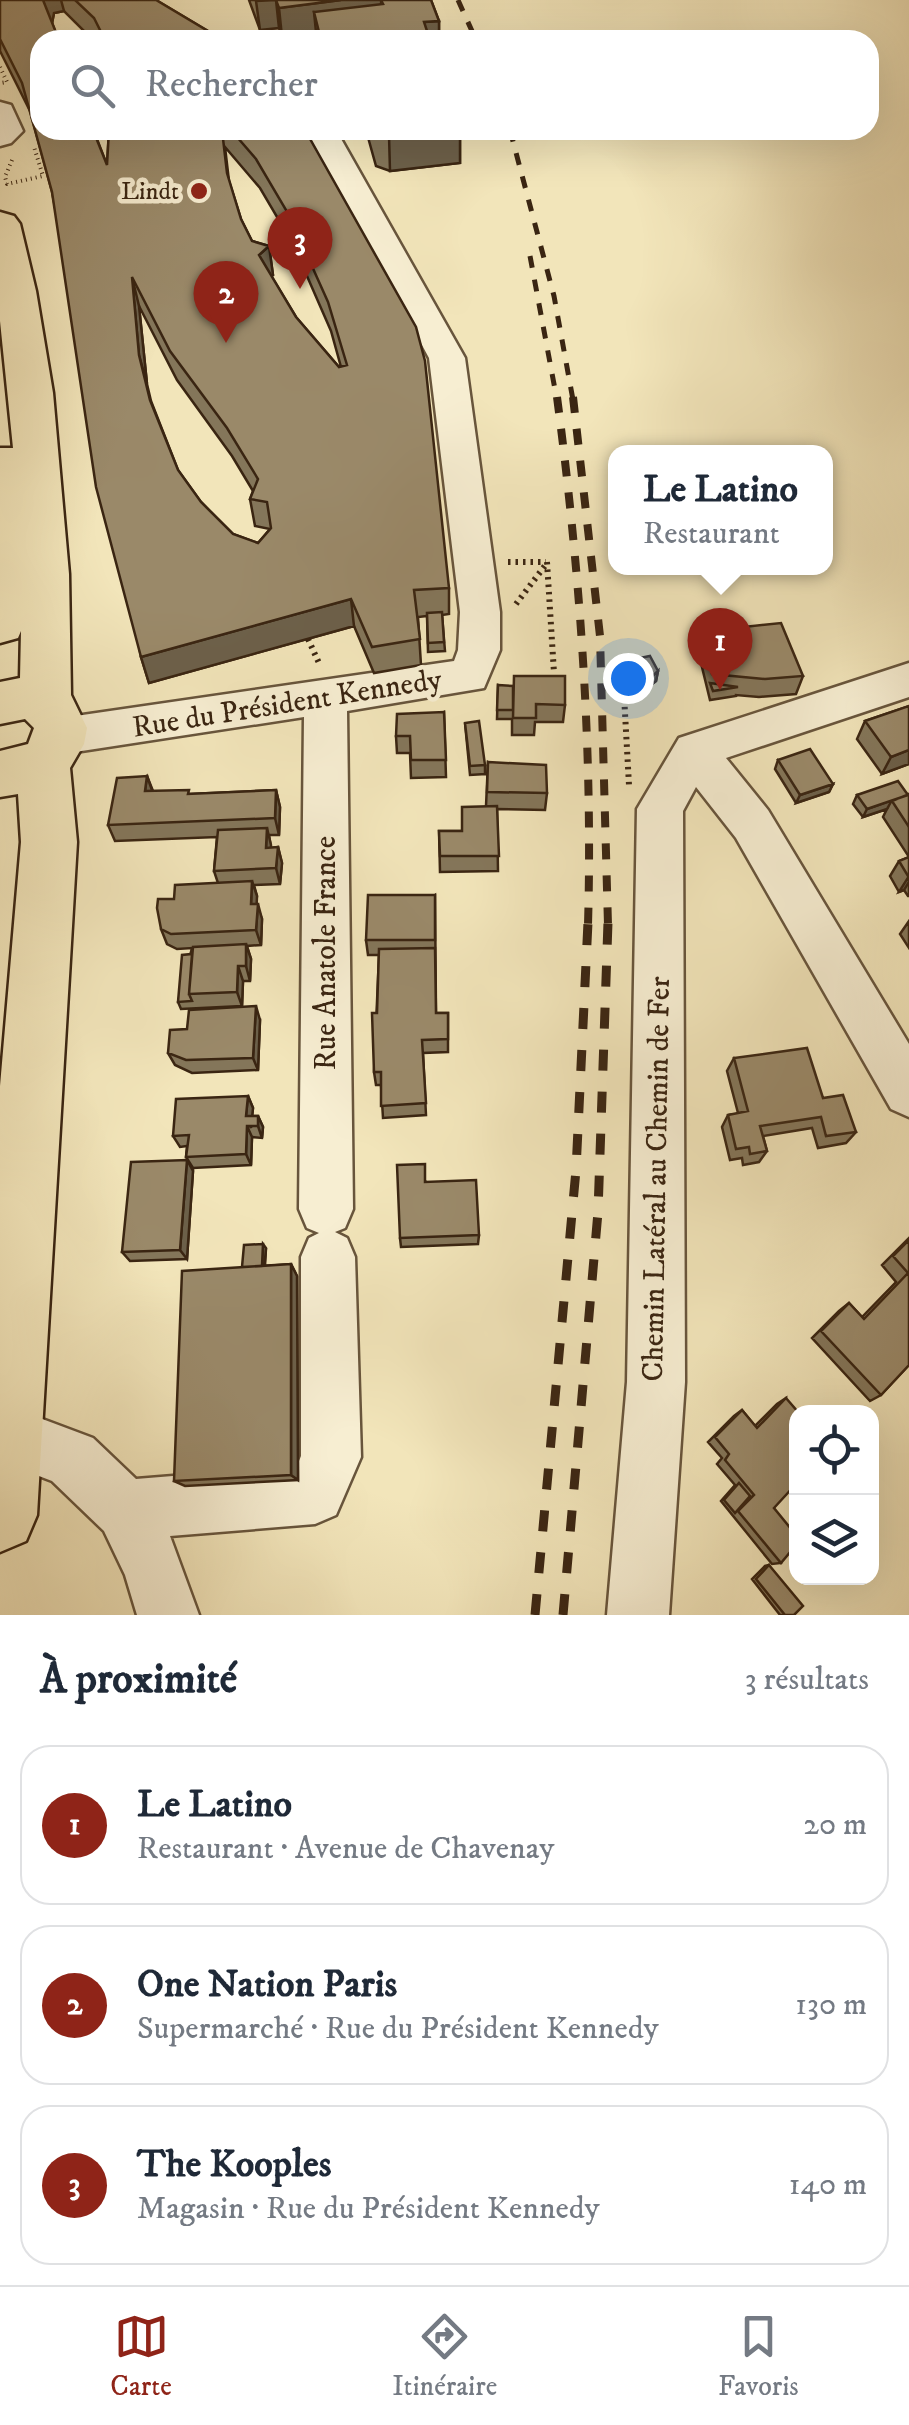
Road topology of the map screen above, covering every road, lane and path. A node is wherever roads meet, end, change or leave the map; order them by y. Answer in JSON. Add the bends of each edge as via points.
{"nodes":[{"id":1,"x":0,"y":66,"type":"edge"},
{"id":2,"x":0,"y":84,"type":"edge"},
{"id":3,"x":0,"y":110,"type":"edge"},
{"id":4,"x":0,"y":137,"type":"edge"},
{"id":5,"x":327,"y":140,"type":"edge"},
{"id":6,"x":32,"y":141,"type":"edge"},
{"id":7,"x":4,"y":204,"type":"edge"},
{"id":8,"x":0,"y":400,"type":"edge"},
{"id":9,"x":481,"y":562,"type":"junction"},
{"id":10,"x":547,"y":562,"type":"junction"},
{"id":11,"x":504,"y":611,"type":"dead end"},
{"id":12,"x":0,"y":624,"type":"edge"},
{"id":13,"x":554,"y":673,"type":"edge"},
{"id":14,"x":622,"y":678,"type":"dead end"},
{"id":15,"x":909,"y":680,"type":"edge"},
{"id":16,"x":326,"y":698,"type":"junction"},
{"id":17,"x":30,"y":736,"type":"edge"},
{"id":18,"x":694,"y":751,"type":"junction"},
{"id":19,"x":660,"y":809,"type":"junction"},
{"id":20,"x":909,"y":1092,"type":"edge"},
{"id":21,"x":6,"y":1434,"type":"junction"},
{"id":22,"x":125,"y":1510,"type":"junction"},
{"id":23,"x":0,"y":1515,"type":"edge"},
{"id":24,"x":168,"y":1615,"type":"edge"},
{"id":25,"x":638,"y":1615,"type":"edge"}],
"edges":[{"from":1,"to":2,"type":"path","via":[[7,82]]},
{"from":3,"to":4,"type":"street","via":[[8,131]]},
{"from":5,"to":9,"type":"street","name":"Rue du Président Kennedy","via":[[446,358]]},
{"from":6,"to":7,"type":"path","via":[[43,176]]},
{"from":7,"to":17,"type":"main road","via":[[34,416],[49,633]]},
{"from":8,"to":12,"type":"main road","via":[[6,454]]},
{"from":9,"to":10,"type":"path"},
{"from":9,"to":16,"type":"street","name":"Rue du Président Kennedy","via":[[479,650],[469,676]]},
{"from":10,"to":11,"type":"path","via":[[522,601]]},
{"from":10,"to":13,"type":"path"},
{"from":14,"to":19,"type":"path","via":[[629,791]]},
{"from":15,"to":18,"type":"street"},
{"from":16,"to":17,"type":"street","name":"Rue du Président Kennedy"},
{"from":16,"to":22,"type":"street","name":"Rue Anatole France","via":[[332,1457],[315,1494]]},
{"from":17,"to":21,"type":"main road","via":[[49,842]]},
{"from":18,"to":19,"type":"street","name":"Chemin Latéral au Chemin de Fer"},
{"from":18,"to":20,"type":"street","via":[[752,824]]},
{"from":19,"to":25,"type":"street","name":"Chemin Latéral au Chemin de Fer","via":[[656,1382]]},
{"from":21,"to":22,"type":"street","via":[[72,1460]]},
{"from":21,"to":23,"type":"main road"},
{"from":22,"to":24,"type":"street"}]}
